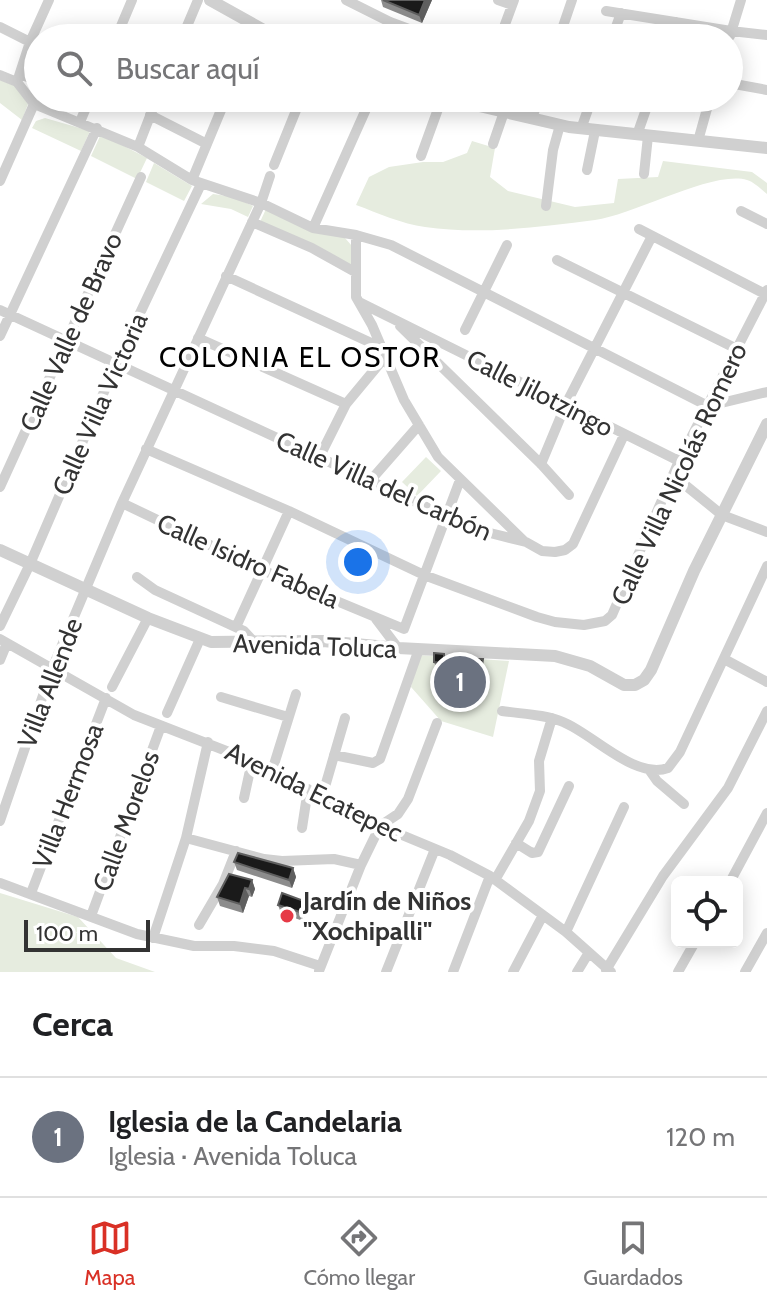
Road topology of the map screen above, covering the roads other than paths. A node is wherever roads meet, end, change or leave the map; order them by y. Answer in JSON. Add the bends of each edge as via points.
{"nodes":[{"id":1,"x":132,"y":0,"type":"edge"},
{"id":2,"x":198,"y":0,"type":"edge"},
{"id":3,"x":210,"y":0,"type":"edge"},
{"id":4,"x":346,"y":0,"type":"edge"},
{"id":5,"x":498,"y":0,"type":"edge"},
{"id":6,"x":572,"y":0,"type":"edge"},
{"id":7,"x":741,"y":0,"type":"edge"},
{"id":8,"x":45,"y":1,"type":"edge"},
{"id":9,"x":513,"y":2,"type":"edge"},
{"id":10,"x":606,"y":11,"type":"dead end"},
{"id":11,"x":621,"y":13,"type":"junction"},
{"id":12,"x":676,"y":22,"type":"joint"},
{"id":13,"x":37,"y":24,"type":"edge"},
{"id":14,"x":122,"y":24,"type":"edge"},
{"id":15,"x":188,"y":24,"type":"edge"},
{"id":16,"x":242,"y":24,"type":"edge"},
{"id":17,"x":395,"y":24,"type":"edge"},
{"id":18,"x":505,"y":24,"type":"edge"},
{"id":19,"x":564,"y":24,"type":"edge"},
{"id":20,"x":617,"y":24,"type":"edge"},
{"id":21,"x":684,"y":24,"type":"edge"},
{"id":22,"x":733,"y":24,"type":"edge"},
{"id":23,"x":0,"y":27,"type":"edge"},
{"id":24,"x":743,"y":35,"type":"edge"},
{"id":25,"x":767,"y":35,"type":"edge"},
{"id":26,"x":24,"y":39,"type":"edge"},
{"id":27,"x":24,"y":60,"type":"edge"},
{"id":28,"x":0,"y":75,"type":"edge"},
{"id":29,"x":18,"y":78,"type":"junction"},
{"id":30,"x":24,"y":79,"type":"edge"},
{"id":31,"x":743,"y":86,"type":"edge"},
{"id":32,"x":24,"y":88,"type":"edge"},
{"id":33,"x":767,"y":90,"type":"edge"},
{"id":34,"x":30,"y":112,"type":"edge"},
{"id":35,"x":48,"y":112,"type":"edge"},
{"id":36,"x":84,"y":112,"type":"edge"},
{"id":37,"x":151,"y":112,"type":"edge"},
{"id":38,"x":220,"y":112,"type":"edge"},
{"id":39,"x":295,"y":112,"type":"edge"},
{"id":40,"x":365,"y":112,"type":"edge"},
{"id":41,"x":438,"y":112,"type":"edge"},
{"id":42,"x":504,"y":112,"type":"joint"},
{"id":43,"x":534,"y":112,"type":"edge"},
{"id":44,"x":590,"y":112,"type":"edge"},
{"id":45,"x":647,"y":112,"type":"edge"},
{"id":46,"x":706,"y":112,"type":"edge"},
{"id":47,"x":150,"y":115,"type":"junction"},
{"id":48,"x":532,"y":118,"type":"junction"},
{"id":49,"x":80,"y":122,"type":"junction"},
{"id":50,"x":560,"y":125,"type":"junction"},
{"id":51,"x":97,"y":128,"type":"junction"},
{"id":52,"x":588,"y":130,"type":"junction"},
{"id":53,"x":643,"y":135,"type":"junction"},
{"id":54,"x":698,"y":141,"type":"junction"},
{"id":55,"x":207,"y":144,"type":"junction"},
{"id":56,"x":493,"y":144,"type":"dead end"},
{"id":57,"x":138,"y":147,"type":"junction"},
{"id":58,"x":767,"y":148,"type":"edge"},
{"id":59,"x":421,"y":156,"type":"dead end"},
{"id":60,"x":587,"y":170,"type":"dead end"},
{"id":61,"x":644,"y":174,"type":"dead end"},
{"id":62,"x":141,"y":177,"type":"dead end"},
{"id":63,"x":0,"y":181,"type":"edge"},
{"id":64,"x":196,"y":182,"type":"junction"},
{"id":65,"x":261,"y":203,"type":"junction"},
{"id":66,"x":546,"y":206,"type":"dead end"},
{"id":67,"x":741,"y":211,"type":"dead end"},
{"id":68,"x":252,"y":222,"type":"junction"},
{"id":69,"x":767,"y":224,"type":"edge"},
{"id":70,"x":313,"y":228,"type":"junction"},
{"id":71,"x":639,"y":229,"type":"dead end"},
{"id":72,"x":356,"y":235,"type":"junction"},
{"id":73,"x":652,"y":236,"type":"junction"},
{"id":74,"x":507,"y":245,"type":"dead end"},
{"id":75,"x":557,"y":260,"type":"dead end"},
{"id":76,"x":355,"y":272,"type":"junction"},
{"id":77,"x":226,"y":276,"type":"junction"},
{"id":78,"x":484,"y":292,"type":"junction"},
{"id":79,"x":766,"y":292,"type":"edge"},
{"id":80,"x":623,"y":293,"type":"junction"},
{"id":81,"x":359,"y":302,"type":"junction"},
{"id":82,"x":5,"y":312,"type":"edge"},
{"id":83,"x":382,"y":312,"type":"junction"},
{"id":84,"x":393,"y":319,"type":"junction"},
{"id":85,"x":372,"y":325,"type":"junction"},
{"id":86,"x":465,"y":330,"type":"dead end"},
{"id":87,"x":0,"y":336,"type":"edge"},
{"id":88,"x":198,"y":338,"type":"junction"},
{"id":89,"x":68,"y":342,"type":"junction"},
{"id":90,"x":594,"y":348,"type":"junction"},
{"id":91,"x":737,"y":349,"type":"junction"},
{"id":92,"x":382,"y":352,"type":"junction"},
{"id":93,"x":116,"y":364,"type":"junction"},
{"id":94,"x":174,"y":392,"type":"junction"},
{"id":95,"x":767,"y":392,"type":"edge"},
{"id":96,"x":346,"y":404,"type":"junction"},
{"id":97,"x":566,"y":404,"type":"junction"},
{"id":98,"x":707,"y":405,"type":"junction"},
{"id":99,"x":767,"y":424,"type":"edge"},
{"id":100,"x":419,"y":425,"type":"junction"},
{"id":101,"x":624,"y":435,"type":"junction"},
{"id":102,"x":146,"y":449,"type":"junction"},
{"id":103,"x":319,"y":458,"type":"junction"},
{"id":104,"x":679,"y":461,"type":"junction"},
{"id":105,"x":541,"y":464,"type":"junction"},
{"id":106,"x":674,"y":476,"type":"junction"},
{"id":107,"x":460,"y":480,"type":"junction"},
{"id":108,"x":370,"y":481,"type":"junction"},
{"id":109,"x":0,"y":487,"type":"edge"},
{"id":110,"x":569,"y":495,"type":"dead end"},
{"id":111,"x":122,"y":503,"type":"junction"},
{"id":112,"x":289,"y":511,"type":"junction"},
{"id":113,"x":722,"y":515,"type":"junction"},
{"id":114,"x":446,"y":516,"type":"junction"},
{"id":115,"x":767,"y":532,"type":"edge"},
{"id":116,"x":526,"y":542,"type":"junction"},
{"id":117,"x":0,"y":550,"type":"edge"},
{"id":118,"x":30,"y":564,"type":"junction"},
{"id":119,"x":767,"y":566,"type":"edge"},
{"id":120,"x":262,"y":570,"type":"junction"},
{"id":121,"x":424,"y":575,"type":"junction"},
{"id":122,"x":137,"y":577,"type":"dead end"},
{"id":123,"x":86,"y":590,"type":"junction"},
{"id":124,"x":375,"y":617,"type":"junction"},
{"id":125,"x":148,"y":618,"type":"junction"},
{"id":126,"x":0,"y":626,"type":"edge"},
{"id":127,"x":236,"y":627,"type":"junction"},
{"id":128,"x":200,"y":639,"type":"junction"},
{"id":129,"x":3,"y":641,"type":"edge"},
{"id":130,"x":254,"y":642,"type":"junction"},
{"id":131,"x":398,"y":648,"type":"junction"},
{"id":132,"x":419,"y":649,"type":"junction"},
{"id":133,"x":724,"y":659,"type":"junction"},
{"id":134,"x":0,"y":660,"type":"edge"},
{"id":135,"x":52,"y":669,"type":"junction"},
{"id":136,"x":767,"y":682,"type":"edge"},
{"id":137,"x":112,"y":687,"type":"dead end"},
{"id":138,"x":296,"y":694,"type":"dead end"},
{"id":139,"x":221,"y":697,"type":"dead end"},
{"id":140,"x":106,"y":698,"type":"junction"},
{"id":141,"x":502,"y":711,"type":"dead end"},
{"id":142,"x":767,"y":711,"type":"edge"},
{"id":143,"x":167,"y":713,"type":"dead end"},
{"id":144,"x":288,"y":717,"type":"junction"},
{"id":145,"x":345,"y":718,"type":"dead end"},
{"id":146,"x":552,"y":718,"type":"junction"},
{"id":147,"x":437,"y":723,"type":"dead end"},
{"id":148,"x":161,"y":726,"type":"junction"},
{"id":149,"x":208,"y":742,"type":"junction"},
{"id":150,"x":334,"y":755,"type":"junction"},
{"id":151,"x":252,"y":761,"type":"junction"},
{"id":152,"x":272,"y":771,"type":"junction"},
{"id":153,"x":650,"y":771,"type":"junction"},
{"id":154,"x":569,"y":786,"type":"dead end"},
{"id":155,"x":308,"y":789,"type":"junction"},
{"id":156,"x":322,"y":797,"type":"junction"},
{"id":157,"x":244,"y":798,"type":"dead end"},
{"id":158,"x":684,"y":804,"type":"dead end"},
{"id":159,"x":624,"y":807,"type":"dead end"},
{"id":160,"x":767,"y":813,"type":"edge"},
{"id":161,"x":0,"y":821,"type":"edge"},
{"id":162,"x":380,"y":826,"type":"junction"},
{"id":163,"x":302,"y":828,"type":"dead end"},
{"id":164,"x":186,"y":838,"type":"junction"},
{"id":165,"x":516,"y":843,"type":"junction"},
{"id":166,"x":435,"y":849,"type":"junction"},
{"id":167,"x":236,"y":851,"type":"junction"},
{"id":168,"x":361,"y":865,"type":"junction"},
{"id":169,"x":733,"y":876,"type":"edge"},
{"id":170,"x":493,"y":878,"type":"junction"},
{"id":171,"x":0,"y":883,"type":"edge"},
{"id":172,"x":31,"y":893,"type":"junction"},
{"id":173,"x":543,"y":915,"type":"junction"},
{"id":174,"x":91,"y":916,"type":"junction"},
{"id":175,"x":199,"y":925,"type":"dead end"},
{"id":176,"x":566,"y":932,"type":"junction"},
{"id":177,"x":767,"y":933,"type":"edge"},
{"id":178,"x":153,"y":938,"type":"junction"},
{"id":179,"x":692,"y":948,"type":"edge"},
{"id":180,"x":588,"y":954,"type":"junction"},
{"id":181,"x":319,"y":969,"type":"edge"},
{"id":182,"x":609,"y":971,"type":"edge"},
{"id":183,"x":386,"y":972,"type":"edge"},
{"id":184,"x":453,"y":972,"type":"edge"},
{"id":185,"x":513,"y":972,"type":"edge"},
{"id":186,"x":577,"y":972,"type":"edge"},
{"id":187,"x":678,"y":972,"type":"edge"},
{"id":188,"x":745,"y":972,"type":"edge"}],
"edges":[{"from":1,"to":14,"type":"street"},
{"from":2,"to":15,"type":"street"},
{"from":3,"to":16,"type":"street"},
{"from":4,"to":17,"type":"street"},
{"from":5,"to":9,"type":"street"},
{"from":6,"to":19,"type":"street"},
{"from":7,"to":22,"type":"street"},
{"from":8,"to":13,"type":"street"},
{"from":9,"to":18,"type":"street"},
{"from":10,"to":11,"type":"street"},
{"from":11,"to":12,"type":"street"},
{"from":11,"to":20,"type":"street"},
{"from":12,"to":21,"type":"street"},
{"from":23,"to":26,"type":"street"},
{"from":24,"to":25,"type":"street"},
{"from":27,"to":29,"type":"street"},
{"from":28,"to":29,"type":"street"},
{"from":29,"to":30,"type":"street"},
{"from":29,"to":32,"type":"street"},
{"from":31,"to":33,"type":"street"},
{"from":34,"to":63,"type":"street"},
{"from":35,"to":49,"type":"street"},
{"from":36,"to":49,"type":"street"},
{"from":37,"to":47,"type":"street"},
{"from":38,"to":55,"type":"street","name":"Calle Villa Victoria"},
{"from":39,"to":65,"type":"street","name":"Villa Allende"},
{"from":40,"to":70,"type":"street"},
{"from":41,"to":59,"type":"street"},
{"from":42,"to":48,"type":"street"},
{"from":42,"to":56,"type":"street"},
{"from":43,"to":48,"type":"street"},
{"from":44,"to":52,"type":"street"},
{"from":45,"to":53,"type":"street"},
{"from":46,"to":54,"type":"street"},
{"from":47,"to":55,"type":"street"},
{"from":47,"to":57,"type":"street"},
{"from":48,"to":50,"type":"street"},
{"from":49,"to":51,"type":"street"},
{"from":50,"to":52,"type":"street"},
{"from":50,"to":66,"type":"street"},
{"from":51,"to":57,"type":"street"},
{"from":51,"to":82,"type":"street"},
{"from":52,"to":53,"type":"street"},
{"from":52,"to":60,"type":"street"},
{"from":53,"to":54,"type":"street"},
{"from":53,"to":61,"type":"street"},
{"from":54,"to":58,"type":"street"},
{"from":55,"to":64,"type":"street","name":"Calle Villa Victoria"},
{"from":57,"to":64,"type":"street"},
{"from":62,"to":89,"type":"street","name":"Calle Valle de Bravo"},
{"from":64,"to":65,"type":"street"},
{"from":64,"to":93,"type":"street","name":"Calle Villa Victoria"},
{"from":65,"to":68,"type":"street","name":"Villa Allende"},
{"from":65,"to":70,"type":"street"},
{"from":67,"to":69,"type":"street"},
{"from":68,"to":76,"type":"street"},
{"from":68,"to":77,"type":"street","name":"Villa Allende"},
{"from":70,"to":72,"type":"street"},
{"from":71,"to":73,"type":"street"},
{"from":72,"to":76,"type":"street"},
{"from":72,"to":78,"type":"street","via":[[391,245]]},
{"from":73,"to":79,"type":"street"},
{"from":73,"to":80,"type":"street"},
{"from":74,"to":78,"type":"street"},
{"from":75,"to":80,"type":"street"},
{"from":76,"to":81,"type":"street"},
{"from":77,"to":88,"type":"street","name":"Villa Allende"},
{"from":77,"to":92,"type":"street"},
{"from":78,"to":86,"type":"street"},
{"from":78,"to":90,"type":"street"},
{"from":79,"to":91,"type":"street","name":"Calle Villa Nicolás Romero"},
{"from":80,"to":90,"type":"street"},
{"from":80,"to":91,"type":"street"},
{"from":81,"to":83,"type":"street","name":"Calle Jilotzingo"},
{"from":81,"to":85,"type":"street"},
{"from":82,"to":87,"type":"street"},
{"from":82,"to":89,"type":"street","name":"Calle Villa del Carbón"},
{"from":83,"to":84,"type":"street","name":"Calle Jilotzingo"},
{"from":83,"to":85,"type":"street","via":[[373,317]]},
{"from":84,"to":97,"type":"street","name":"Calle Jilotzingo"},
{"from":84,"to":105,"type":"street"},
{"from":85,"to":92,"type":"street"},
{"from":88,"to":94,"type":"street","name":"Villa Allende"},
{"from":88,"to":96,"type":"street"},
{"from":89,"to":93,"type":"street","name":"Calle Villa del Carbón"},
{"from":89,"to":109,"type":"street","name":"Calle Valle de Bravo"},
{"from":90,"to":97,"type":"street"},
{"from":90,"to":98,"type":"street"},
{"from":91,"to":98,"type":"street","name":"Calle Villa Nicolás Romero"},
{"from":92,"to":96,"type":"street"},
{"from":92,"to":100,"type":"street"},
{"from":93,"to":94,"type":"street","name":"Calle Villa del Carbón"},
{"from":93,"to":118,"type":"street","name":"Calle Villa Victoria"},
{"from":94,"to":102,"type":"street","name":"Villa Allende"},
{"from":94,"to":103,"type":"street","name":"Calle Villa del Carbón"},
{"from":95,"to":98,"type":"street"},
{"from":96,"to":103,"type":"street"},
{"from":97,"to":101,"type":"street","name":"Calle Jilotzingo"},
{"from":97,"to":105,"type":"street"},
{"from":98,"to":104,"type":"street","name":"Calle Villa Nicolás Romero"},
{"from":99,"to":113,"type":"street","name":"Avenida Toluca"},
{"from":100,"to":107,"type":"street"},
{"from":100,"to":108,"type":"street"},
{"from":101,"to":104,"type":"street","name":"Calle Jilotzingo"},
{"from":101,"to":116,"type":"street","name":"Calle Villa del Carbón","via":[[573,544],[555,552]]},
{"from":102,"to":111,"type":"street","name":"Villa Allende"},
{"from":102,"to":112,"type":"street"},
{"from":103,"to":108,"type":"street","name":"Calle Villa del Carbón"},
{"from":104,"to":106,"type":"street","name":"Calle Villa Nicolás Romero"},
{"from":105,"to":110,"type":"street"},
{"from":106,"to":113,"type":"street"},
{"from":106,"to":121,"type":"street","name":"Calle Villa Nicolás Romero","via":[[605,621],[555,622]]},
{"from":107,"to":114,"type":"street"},
{"from":107,"to":116,"type":"street"},
{"from":108,"to":114,"type":"street","name":"Calle Villa del Carbón"},
{"from":111,"to":120,"type":"street","name":"Calle Isidro Fabela"},
{"from":111,"to":123,"type":"street","name":"Villa Allende"},
{"from":112,"to":120,"type":"street"},
{"from":112,"to":121,"type":"street"},
{"from":113,"to":115,"type":"street"},
{"from":113,"to":132,"type":"street","name":"Avenida Toluca","via":[[651,670],[635,685],[555,656]]},
{"from":114,"to":116,"type":"street","name":"Calle Villa del Carbón"},
{"from":114,"to":121,"type":"street"},
{"from":117,"to":118,"type":"street","name":"Avenida Toluca"},
{"from":118,"to":123,"type":"street","name":"Avenida Toluca"},
{"from":118,"to":126,"type":"street","name":"Calle Villa Victoria"},
{"from":119,"to":133,"type":"street"},
{"from":120,"to":124,"type":"street","name":"Calle Isidro Fabela"},
{"from":120,"to":127,"type":"street"},
{"from":121,"to":124,"type":"street","name":"Calle Isidro Fabela","via":[[404,629]]},
{"from":122,"to":127,"type":"street"},
{"from":123,"to":125,"type":"street","name":"Avenida Toluca"},
{"from":123,"to":135,"type":"street","name":"Villa Allende"},
{"from":124,"to":131,"type":"street"},
{"from":125,"to":128,"type":"street","name":"Avenida Toluca"},
{"from":125,"to":137,"type":"street"},
{"from":127,"to":130,"type":"street"},
{"from":128,"to":130,"type":"street","name":"Avenida Toluca"},
{"from":128,"to":143,"type":"street"},
{"from":129,"to":134,"type":"street"},
{"from":129,"to":135,"type":"street","name":"Avenida Ecatepec"},
{"from":130,"to":131,"type":"street","name":"Avenida Toluca"},
{"from":131,"to":132,"type":"street","name":"Avenida Toluca"},
{"from":132,"to":150,"type":"street","via":[[380,759],[373,763]]},
{"from":133,"to":136,"type":"street"},
{"from":133,"to":153,"type":"street","via":[[674,761],[668,768]]},
{"from":135,"to":140,"type":"street","name":"Avenida Ecatepec"},
{"from":135,"to":161,"type":"street","name":"Villa Allende"},
{"from":138,"to":144,"type":"street"},
{"from":139,"to":144,"type":"street"},
{"from":140,"to":148,"type":"street","name":"Avenida Ecatepec"},
{"from":140,"to":172,"type":"street","name":"Villa Hermosa"},
{"from":141,"to":146,"type":"street"},
{"from":142,"to":182,"type":"street","via":[[722,798],[663,876]]},
{"from":144,"to":152,"type":"street"},
{"from":145,"to":150,"type":"street"},
{"from":146,"to":153,"type":"street"},
{"from":146,"to":165,"type":"street","via":[[539,761],[540,791]]},
{"from":147,"to":162,"type":"street","via":[[408,799]]},
{"from":148,"to":149,"type":"street","name":"Avenida Ecatepec"},
{"from":148,"to":174,"type":"street","name":"Calle Morelos"},
{"from":149,"to":151,"type":"street","name":"Avenida Ecatepec"},
{"from":149,"to":164,"type":"street"},
{"from":150,"to":156,"type":"street"},
{"from":151,"to":152,"type":"street","name":"Avenida Ecatepec"},
{"from":151,"to":157,"type":"street"},
{"from":152,"to":155,"type":"street","name":"Avenida Ecatepec"},
{"from":153,"to":158,"type":"street"},
{"from":154,"to":165,"type":"street","via":[[538,852]]},
{"from":155,"to":156,"type":"street","name":"Avenida Ecatepec"},
{"from":155,"to":163,"type":"street"},
{"from":156,"to":162,"type":"street","name":"Avenida Ecatepec"},
{"from":159,"to":176,"type":"street"},
{"from":160,"to":169,"type":"street"},
{"from":162,"to":166,"type":"street","name":"Avenida Ecatepec"},
{"from":162,"to":168,"type":"street"},
{"from":164,"to":167,"type":"street"},
{"from":164,"to":178,"type":"street"},
{"from":165,"to":170,"type":"street"},
{"from":166,"to":170,"type":"street","name":"Avenida Ecatepec"},
{"from":166,"to":183,"type":"street"},
{"from":167,"to":168,"type":"street","via":[[282,861],[319,858]]},
{"from":167,"to":175,"type":"street"},
{"from":168,"to":181,"type":"street"},
{"from":170,"to":173,"type":"street","name":"Avenida Ecatepec"},
{"from":170,"to":184,"type":"street"},
{"from":171,"to":172,"type":"street"},
{"from":172,"to":174,"type":"street"},
{"from":173,"to":176,"type":"street","name":"Avenida Ecatepec"},
{"from":173,"to":185,"type":"street"},
{"from":174,"to":178,"type":"street"},
{"from":176,"to":180,"type":"street","name":"Avenida Ecatepec"},
{"from":177,"to":188,"type":"street"},
{"from":178,"to":181,"type":"street","via":[[274,951]]},
{"from":179,"to":187,"type":"street"},
{"from":180,"to":182,"type":"street","name":"Avenida Ecatepec"},
{"from":180,"to":186,"type":"street"}]}
